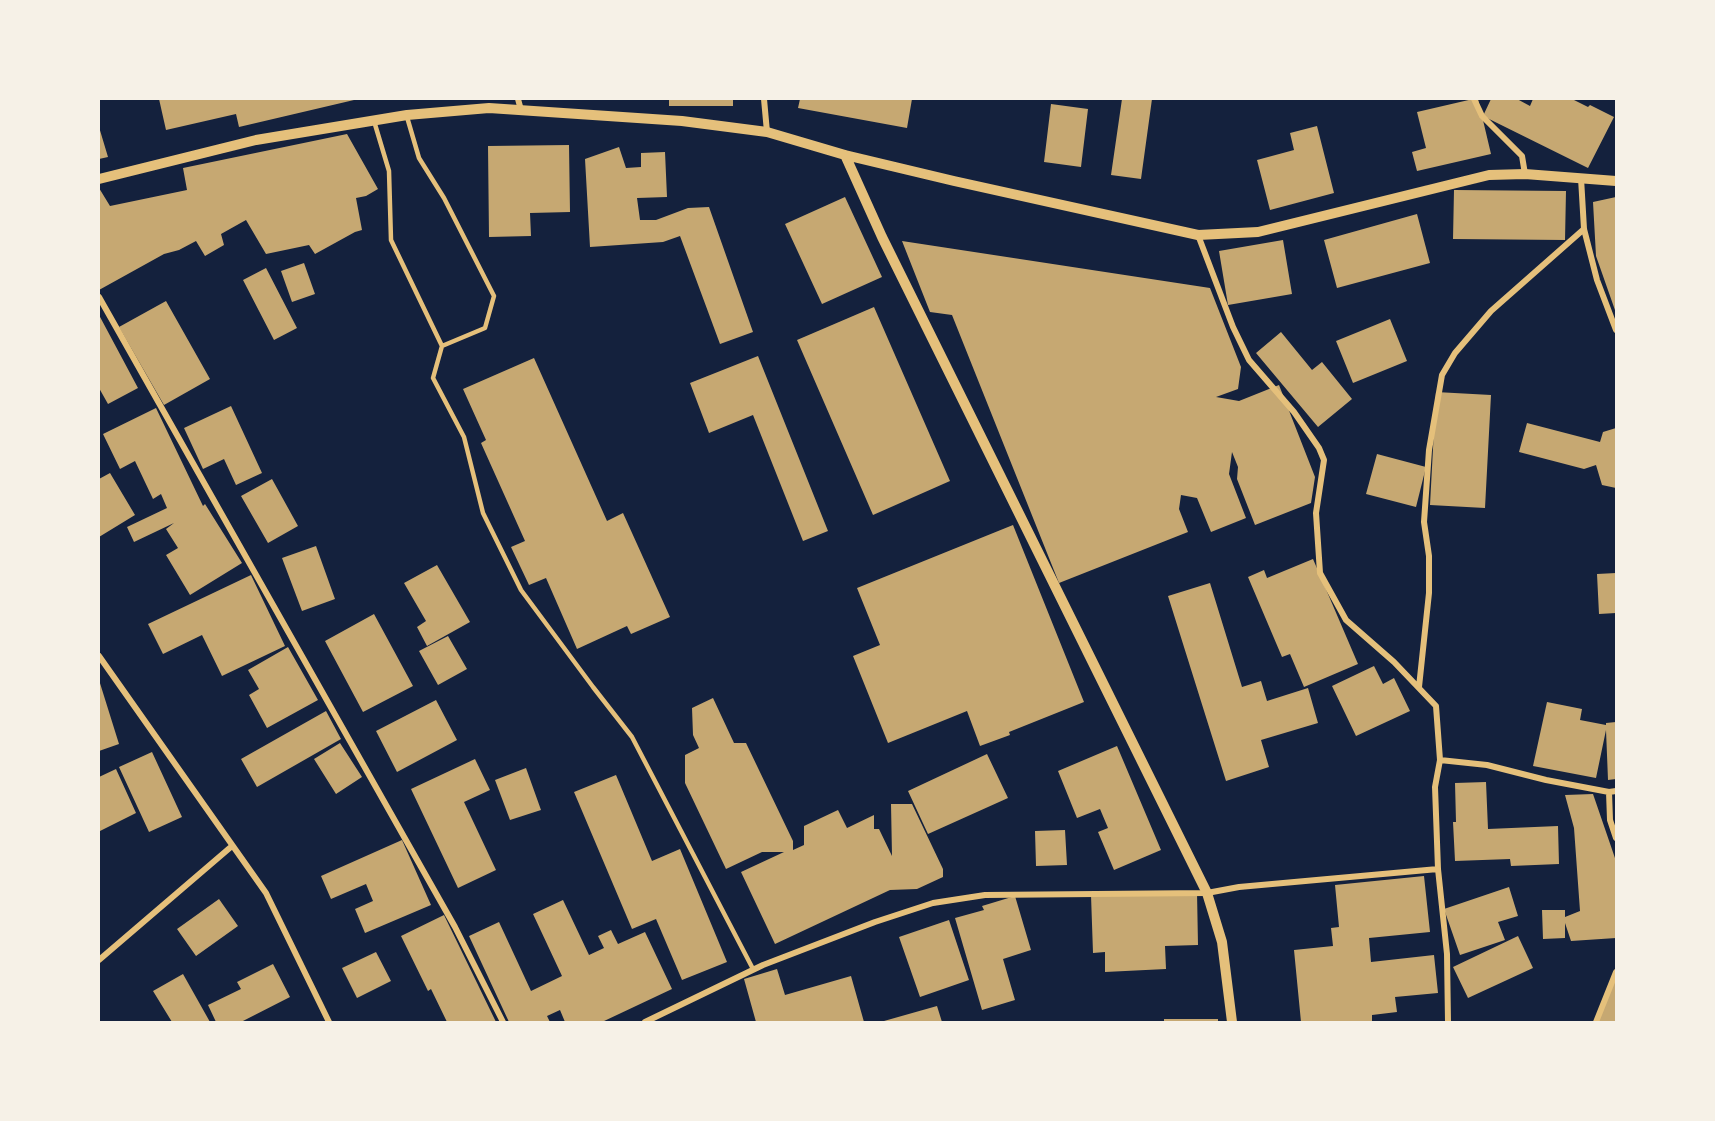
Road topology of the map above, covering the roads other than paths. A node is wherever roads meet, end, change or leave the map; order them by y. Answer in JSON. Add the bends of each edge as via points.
{"nodes":[{"id":1,"x":764,"y":99,"type":"edge"},
{"id":2,"x":1474,"y":99,"type":"edge"},
{"id":3,"x":520,"y":104,"type":"edge"},
{"id":4,"x":407,"y":115,"type":"junction"},
{"id":5,"x":374,"y":121,"type":"junction"},
{"id":6,"x":767,"y":132,"type":"junction"},
{"id":7,"x":844,"y":155,"type":"junction"},
{"id":8,"x":1525,"y":174,"type":"junction"},
{"id":9,"x":1581,"y":178,"type":"junction"},
{"id":10,"x":99,"y":179,"type":"edge"},
{"id":11,"x":1616,"y":181,"type":"edge"},
{"id":12,"x":1584,"y":229,"type":"junction"},
{"id":13,"x":1198,"y":235,"type":"junction"},
{"id":14,"x":99,"y":297,"type":"edge"},
{"id":15,"x":1616,"y":330,"type":"edge"},
{"id":16,"x":442,"y":346,"type":"junction"},
{"id":17,"x":99,"y":656,"type":"edge"},
{"id":18,"x":1419,"y":687,"type":"junction"},
{"id":19,"x":1440,"y":760,"type":"junction"},
{"id":20,"x":1612,"y":791,"type":"edge"},
{"id":21,"x":1616,"y":838,"type":"edge"},
{"id":22,"x":232,"y":846,"type":"junction"},
{"id":23,"x":1438,"y":868,"type":"junction"},
{"id":24,"x":1207,"y":893,"type":"junction"},
{"id":25,"x":99,"y":960,"type":"edge"},
{"id":26,"x":753,"y":969,"type":"junction"},
{"id":27,"x":1616,"y":972,"type":"edge"},
{"id":28,"x":1448,"y":1021,"type":"edge"},
{"id":29,"x":329,"y":1022,"type":"edge"},
{"id":30,"x":503,"y":1022,"type":"edge"},
{"id":31,"x":645,"y":1022,"type":"edge"},
{"id":32,"x":1232,"y":1022,"type":"edge"},
{"id":33,"x":1456,"y":1022,"type":"edge"},
{"id":34,"x":1596,"y":1022,"type":"edge"}],
"edges":[{"from":1,"to":6,"type":"street"},
{"from":2,"to":8,"type":"street","via":[[1482,116],[1522,156]]},
{"from":3,"to":4,"type":"street"},
{"from":3,"to":6,"type":"street"},
{"from":4,"to":5,"type":"street"},
{"from":4,"to":16,"type":"lane","via":[[419,158],[494,296],[485,327]]},
{"from":5,"to":10,"type":"street","via":[[256,140]]},
{"from":5,"to":16,"type":"lane","via":[[388,171],[391,240]]},
{"from":6,"to":7,"type":"street"},
{"from":7,"to":13,"type":"street"},
{"from":7,"to":24,"type":"street"},
{"from":8,"to":9,"type":"street"},
{"from":8,"to":13,"type":"street","via":[[1489,175],[1258,232]]},
{"from":9,"to":11,"type":"street"},
{"from":9,"to":12,"type":"street"},
{"from":12,"to":15,"type":"street","via":[[1597,280]]},
{"from":12,"to":18,"type":"street","via":[[1491,311],[1455,353],[1442,375],[1429,450],[1424,522],[1429,593]]},
{"from":13,"to":18,"type":"street","via":[[1249,360],[1294,412],[1324,460],[1316,513],[1320,573],[1346,620]]},
{"from":14,"to":30,"type":"street","via":[[455,927]]},
{"from":16,"to":26,"type":"lane","via":[[433,378],[464,437],[487,522],[521,590],[632,737]]},
{"from":17,"to":22,"type":"street"},
{"from":18,"to":19,"type":"street","via":[[1436,706]]},
{"from":19,"to":20,"type":"street","via":[[1487,765]]},
{"from":19,"to":23,"type":"street","via":[[1435,787]]},
{"from":20,"to":21,"type":"street","via":[[1610,820]]},
{"from":22,"to":25,"type":"street"},
{"from":22,"to":29,"type":"street","via":[[266,893]]},
{"from":23,"to":24,"type":"street"},
{"from":23,"to":28,"type":"street","via":[[1447,954]]},
{"from":24,"to":26,"type":"street","via":[[985,895],[943,902],[875,922]]},
{"from":24,"to":32,"type":"street","via":[[1222,942]]},
{"from":26,"to":31,"type":"street"},
{"from":27,"to":34,"type":"street"},
{"from":28,"to":33,"type":"street"}]}
